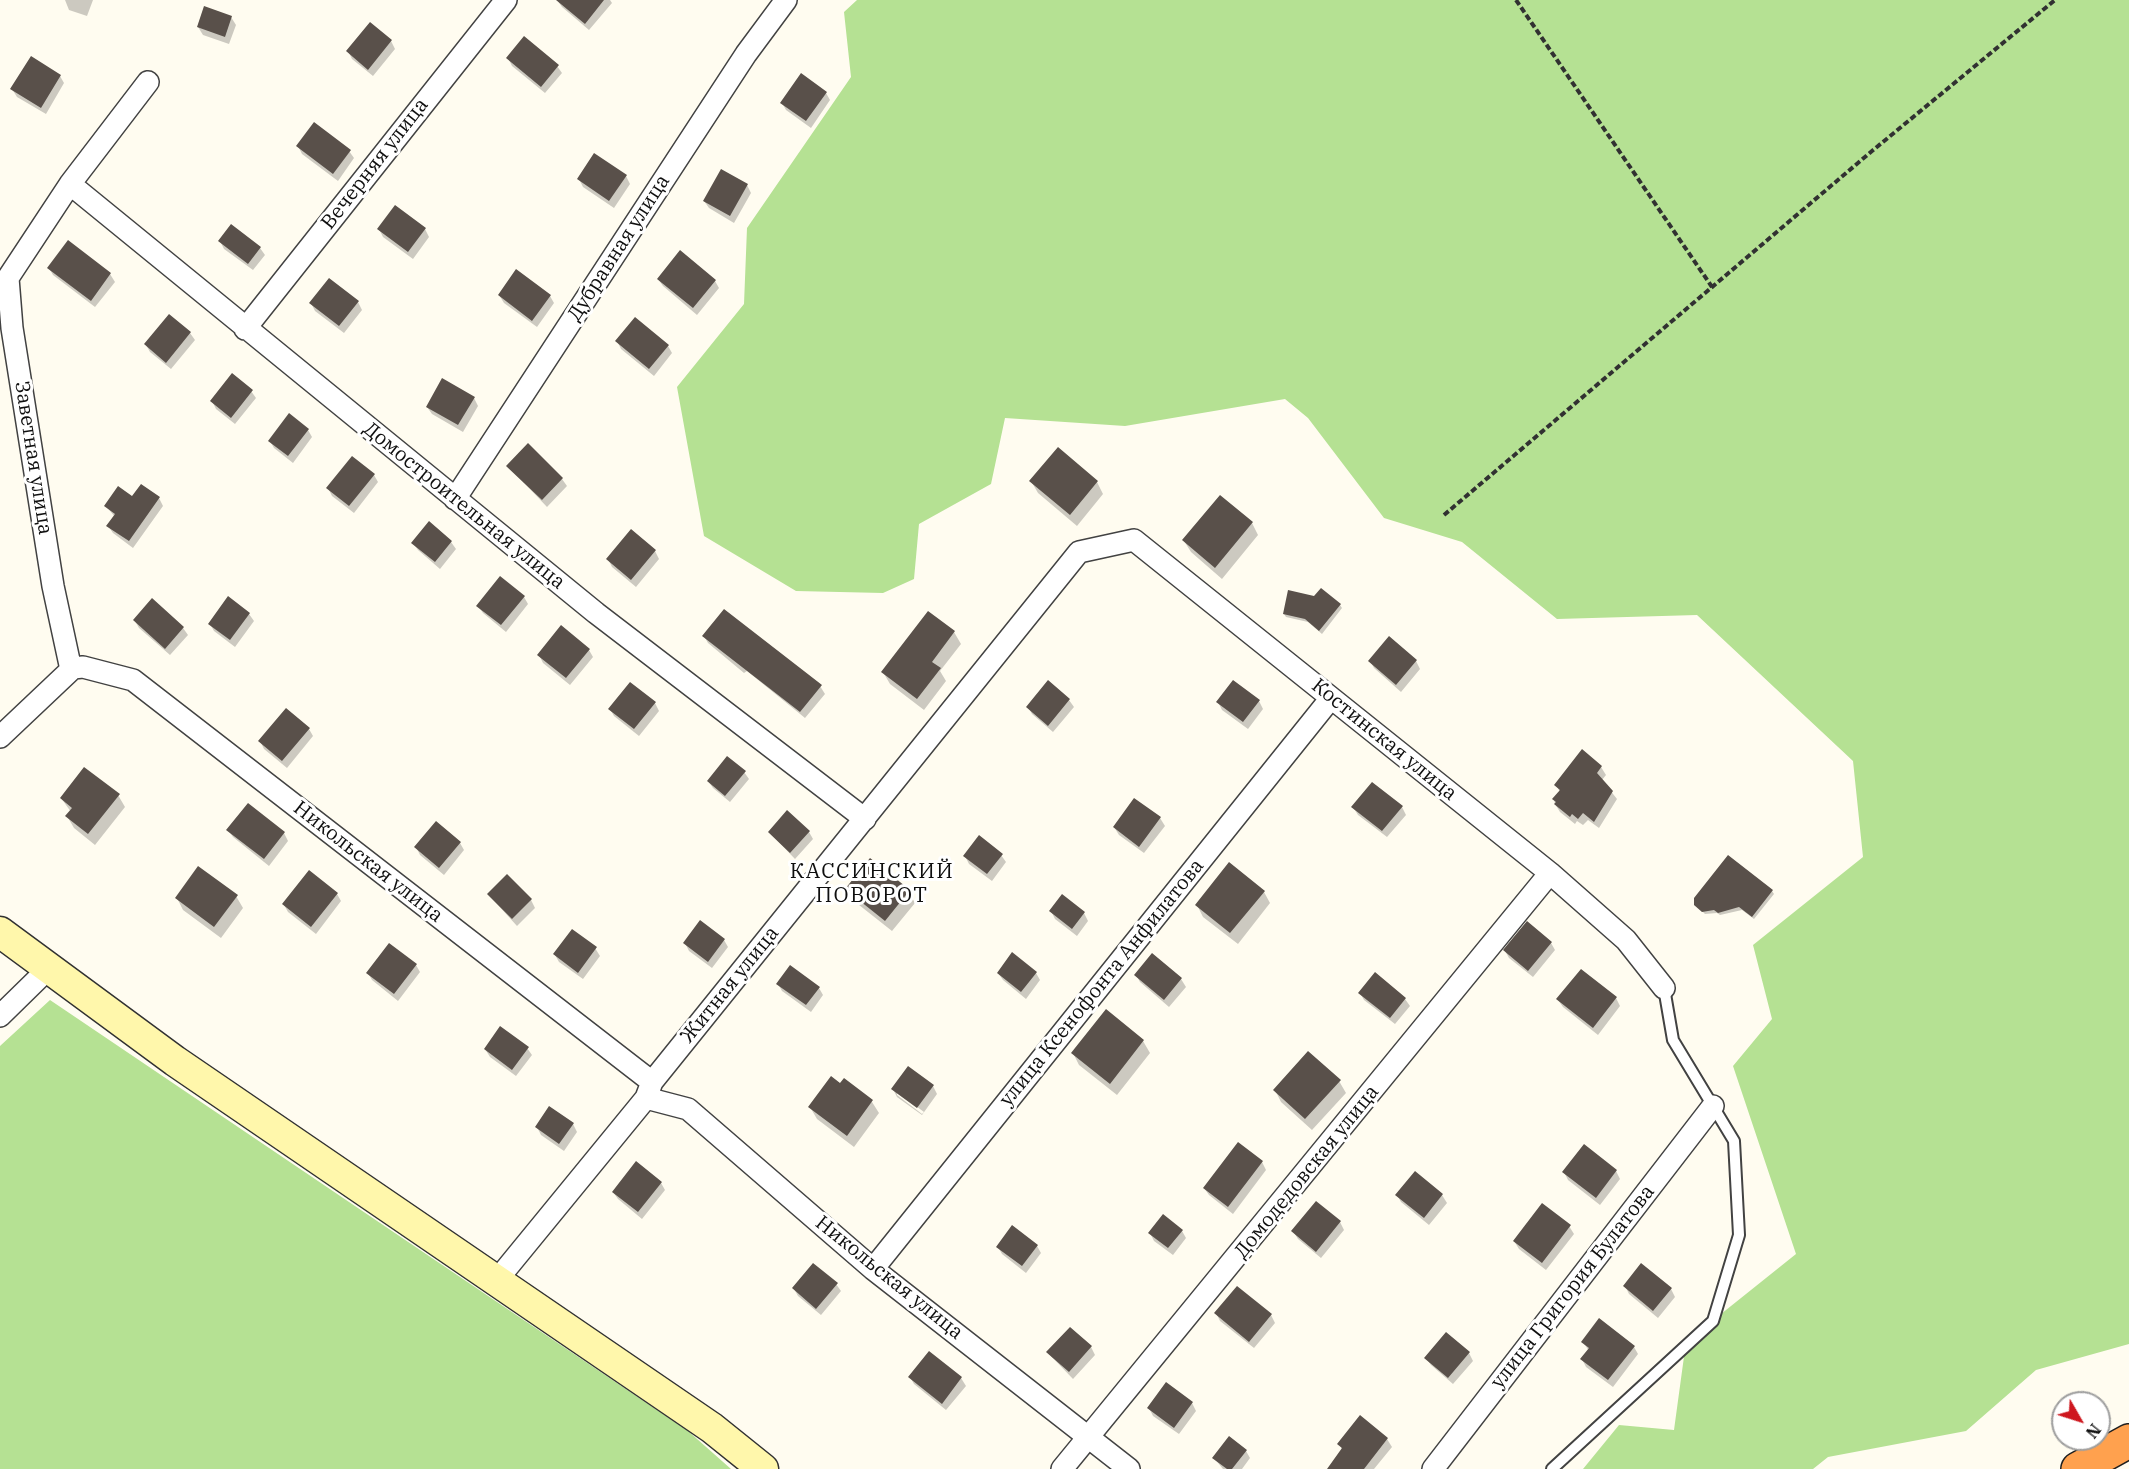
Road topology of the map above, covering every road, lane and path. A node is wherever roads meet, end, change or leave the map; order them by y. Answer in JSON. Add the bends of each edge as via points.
{"nodes":[{"id":1,"x":506,"y":0,"type":"edge"},
{"id":2,"x":786,"y":0,"type":"edge"},
{"id":3,"x":1516,"y":0,"type":"edge"},
{"id":4,"x":2055,"y":0,"type":"edge"},
{"id":5,"x":148,"y":82,"type":"dead end"},
{"id":6,"x":70,"y":184,"type":"junction"},
{"id":7,"x":1712,"y":287,"type":"junction"},
{"id":8,"x":245,"y":329,"type":"junction"},
{"id":9,"x":455,"y":499,"type":"junction"},
{"id":10,"x":1444,"y":515,"type":"dead end"},
{"id":11,"x":1079,"y":552,"type":"joint"},
{"id":12,"x":73,"y":668,"type":"junction"},
{"id":13,"x":1332,"y":698,"type":"junction"},
{"id":14,"x":0,"y":737,"type":"edge"},
{"id":15,"x":864,"y":819,"type":"junction"},
{"id":16,"x":1551,"y":873,"type":"junction"},
{"id":17,"x":0,"y":932,"type":"edge"},
{"id":18,"x":49,"y":968,"type":"junction"},
{"id":19,"x":1664,"y":988,"type":"joint"},
{"id":20,"x":0,"y":1016,"type":"edge"},
{"id":21,"x":649,"y":1090,"type":"junction"},
{"id":22,"x":1713,"y":1106,"type":"junction"},
{"id":23,"x":873,"y":1269,"type":"junction"},
{"id":24,"x":497,"y":1280,"type":"junction"},
{"id":25,"x":1090,"y":1437,"type":"junction"},
{"id":26,"x":2129,"y":1441,"type":"edge"},
{"id":27,"x":763,"y":1469,"type":"edge"},
{"id":28,"x":1062,"y":1469,"type":"edge"},
{"id":29,"x":1129,"y":1469,"type":"edge"},
{"id":30,"x":1433,"y":1469,"type":"edge"},
{"id":31,"x":1552,"y":1469,"type":"edge"},
{"id":32,"x":2078,"y":1469,"type":"edge"}],
"edges":[{"from":1,"to":8,"type":"street","name":"Вечерняя улица"},
{"from":2,"to":9,"type":"street","name":"Дубравная улица","via":[[746,54]]},
{"from":3,"to":7,"type":"path"},
{"from":4,"to":7,"type":"path"},
{"from":5,"to":6,"type":"street","name":"Заветная улица"},
{"from":6,"to":8,"type":"street","name":"Домостроительная улица"},
{"from":6,"to":12,"type":"street","name":"Заветная улица","via":[[8,278],[12,328],[53,586]]},
{"from":7,"to":10,"type":"path"},
{"from":8,"to":9,"type":"street","name":"Домостроительная улица"},
{"from":9,"to":15,"type":"street","name":"Домостроительная улица"},
{"from":11,"to":13,"type":"street","name":"Костинская улица","via":[[1134,540]]},
{"from":11,"to":15,"type":"street","name":"Житная улица"},
{"from":12,"to":14,"type":"street"},
{"from":12,"to":21,"type":"street","name":"Никольская улица","via":[[133,680]]},
{"from":13,"to":16,"type":"street","name":"Костинская улица"},
{"from":13,"to":23,"type":"street","name":"улица Ксенофонта Анфилатова"},
{"from":15,"to":21,"type":"street","name":"Житная улица"},
{"from":16,"to":19,"type":"street","name":"Костинская улица","via":[[1626,940]]},
{"from":16,"to":25,"type":"street","name":"Домодедовская улица"},
{"from":17,"to":18,"type":"street"},
{"from":18,"to":20,"type":"street"},
{"from":18,"to":24,"type":"street","via":[[175,1061]]},
{"from":19,"to":22,"type":"lane","via":[[1674,1040]]},
{"from":21,"to":23,"type":"street","name":"Никольская улица","via":[[688,1109]]},
{"from":21,"to":24,"type":"street","name":"Житная улица"},
{"from":22,"to":30,"type":"street","name":"улица Григория Булатова"},
{"from":22,"to":31,"type":"lane","via":[[1734,1141],[1739,1235],[1713,1321]]},
{"from":23,"to":25,"type":"street","name":"Никольская улица"},
{"from":24,"to":27,"type":"street","via":[[712,1428]]},
{"from":25,"to":28,"type":"street","name":"Домодедовская улица"},
{"from":25,"to":29,"type":"street","name":"Никольская улица"},
{"from":26,"to":32,"type":"highway"}]}
